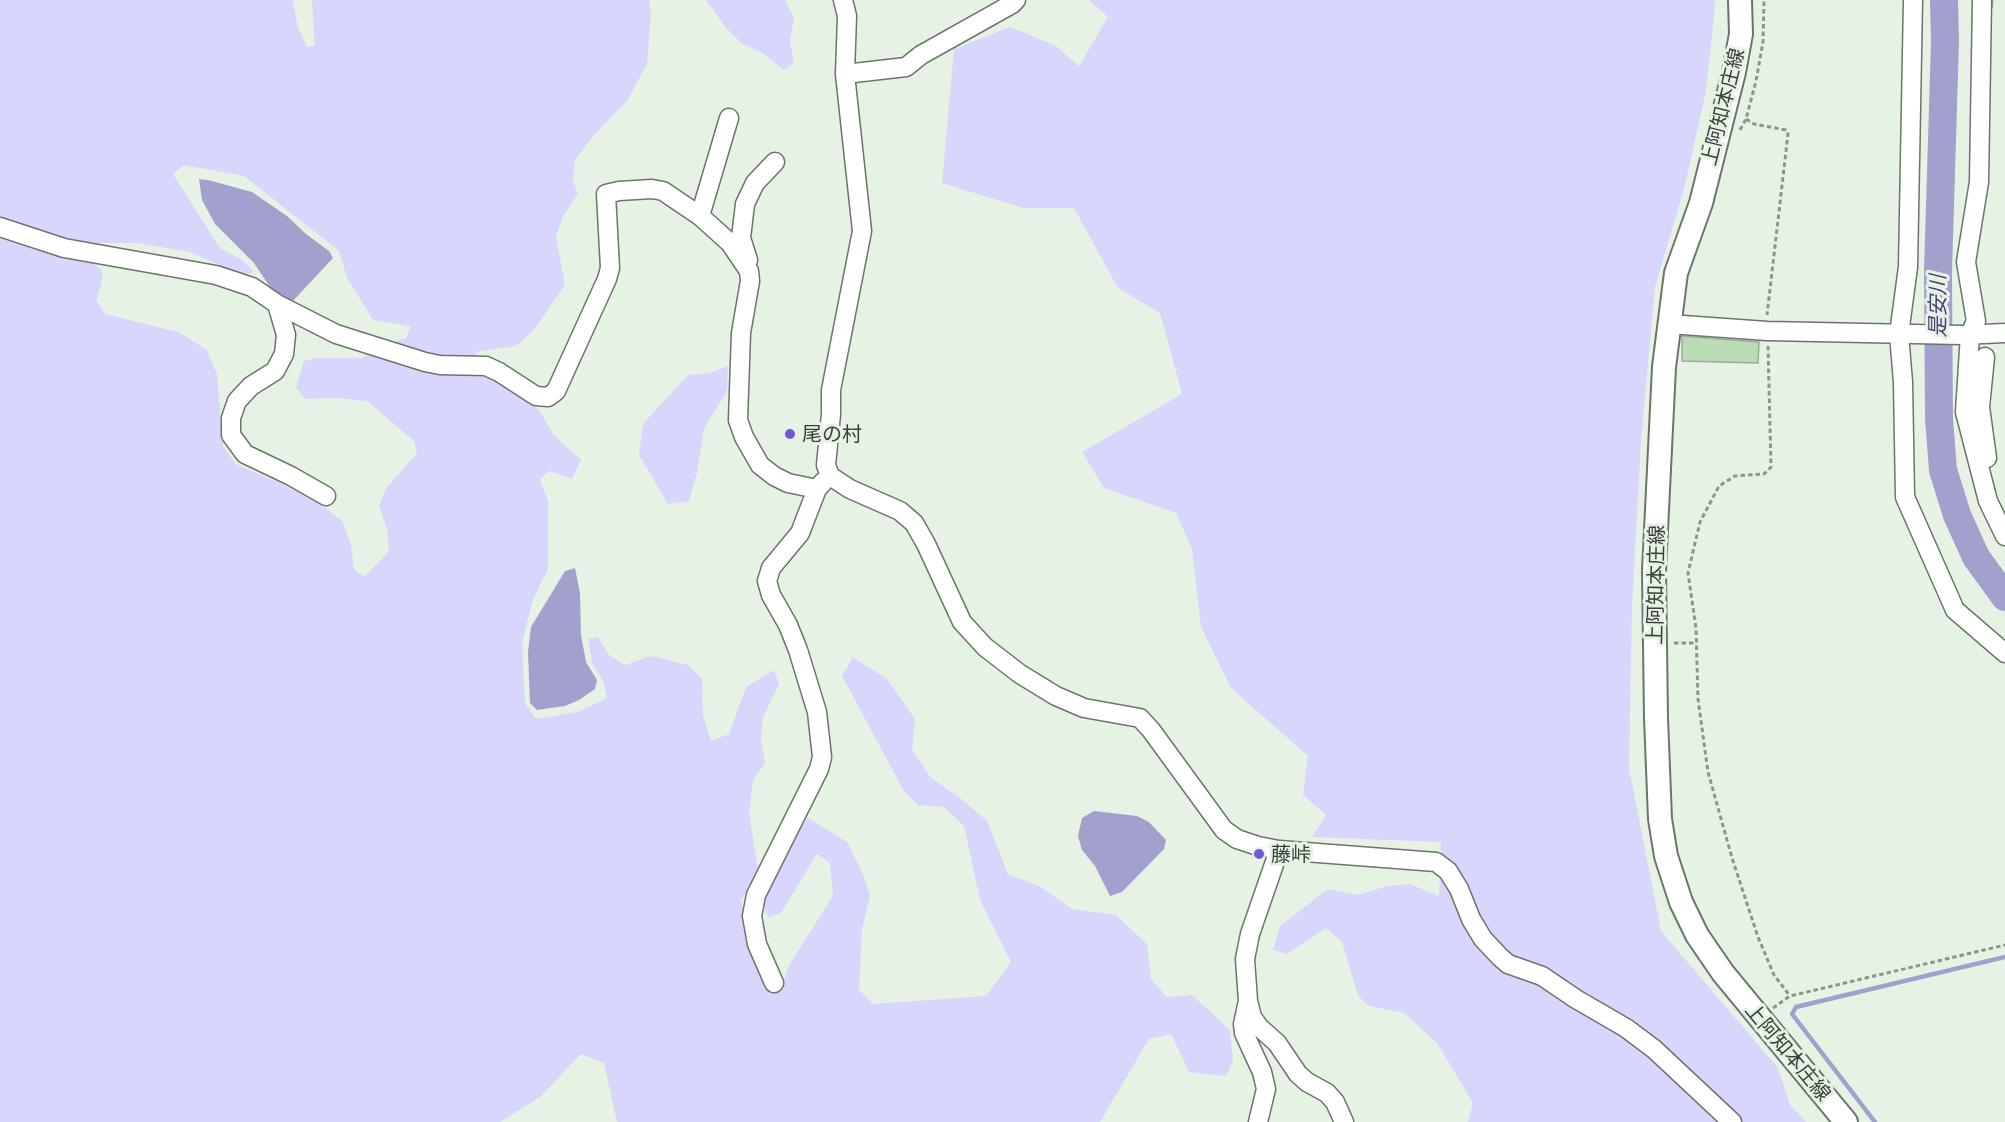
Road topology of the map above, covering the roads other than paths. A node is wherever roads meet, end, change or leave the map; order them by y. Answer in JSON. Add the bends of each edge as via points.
{"nodes":[{"id":1,"x":843,"y":0,"type":"edge"},
{"id":2,"x":1016,"y":0,"type":"edge"},
{"id":3,"x":1740,"y":0,"type":"edge"},
{"id":4,"x":1913,"y":0,"type":"edge"},
{"id":5,"x":1982,"y":0,"type":"edge"},
{"id":6,"x":845,"y":74,"type":"junction"},
{"id":7,"x":729,"y":118,"type":"dead end"},
{"id":8,"x":775,"y":162,"type":"dead end"},
{"id":9,"x":700,"y":216,"type":"junction"},
{"id":10,"x":0,"y":227,"type":"edge"},
{"id":11,"x":749,"y":271,"type":"junction"},
{"id":12,"x":278,"y":304,"type":"junction"},
{"id":13,"x":1669,"y":324,"type":"junction"},
{"id":14,"x":2005,"y":333,"type":"edge"},
{"id":15,"x":1905,"y":334,"type":"junction"},
{"id":16,"x":1966,"y":335,"type":"junction"},
{"id":17,"x":1985,"y":357,"type":"dead end"},
{"id":18,"x":824,"y":483,"type":"junction"},
{"id":19,"x":326,"y":496,"type":"dead end"},
{"id":20,"x":1988,"y":501,"type":"junction"},
{"id":21,"x":2005,"y":536,"type":"edge"},
{"id":22,"x":2005,"y":551,"type":"edge"},
{"id":23,"x":2005,"y":653,"type":"edge"},
{"id":24,"x":1279,"y":850,"type":"junction"},
{"id":25,"x":774,"y":983,"type":"dead end"},
{"id":26,"x":1248,"y":1001,"type":"junction"},
{"id":27,"x":1258,"y":1122,"type":"edge"},
{"id":28,"x":1344,"y":1122,"type":"edge"},
{"id":29,"x":1732,"y":1122,"type":"edge"},
{"id":30,"x":1846,"y":1122,"type":"edge"}],
"edges":[{"from":1,"to":6,"type":"street","via":[[847,16]]},
{"from":2,"to":6,"type":"street","via":[[906,66]]},
{"from":3,"to":13,"type":"main road","name":"上阿知本庄線","via":[[1734,72],[1701,203],[1676,273]]},
{"from":4,"to":15,"type":"street"},
{"from":5,"to":16,"type":"street","via":[[1978,182],[1966,262],[1976,321]]},
{"from":6,"to":18,"type":"street","via":[[862,231],[831,390]]},
{"from":7,"to":9,"type":"street"},
{"from":8,"to":11,"type":"street","via":[[755,183],[744,204],[741,238]]},
{"from":9,"to":11,"type":"street","via":[[730,243]]},
{"from":9,"to":12,"type":"street","via":[[663,191],[606,194],[610,268],[607,279],[556,391],[548,397],[536,396],[486,366],[440,366],[379,349],[336,334]]},
{"from":10,"to":12,"type":"street","via":[[64,248],[216,274],[252,287]]},
{"from":11,"to":18,"type":"street","via":[[741,333],[738,420],[760,465],[774,476],[788,483]]},
{"from":12,"to":19,"type":"street","via":[[286,335],[284,354],[275,371],[251,386],[237,401],[231,435],[245,454]]},
{"from":13,"to":15,"type":"street"},
{"from":13,"to":30,"type":"main road","name":"上阿知本庄線","via":[[1654,571],[1660,819],[1666,856],[1697,935],[1723,973]]},
{"from":14,"to":16,"type":"street"},
{"from":15,"to":16,"type":"street"},
{"from":15,"to":23,"type":"street","via":[[1905,497],[1954,610]]},
{"from":16,"to":20,"type":"street","via":[[1965,412]]},
{"from":17,"to":20,"type":"street","via":[[1980,407],[1993,491]]},
{"from":18,"to":24,"type":"street","via":[[850,489],[900,512],[914,523],[962,622],[985,647],[1056,696],[1084,708],[1140,718],[1224,830],[1258,846]]},
{"from":18,"to":25,"type":"street","via":[[800,533],[771,567],[767,580],[798,650],[817,712],[822,757],[756,895],[752,916],[757,944]]},
{"from":20,"to":21,"type":"street"},
{"from":20,"to":22,"type":"street","via":[[1983,515]]},
{"from":24,"to":26,"type":"street","via":[[1250,934],[1245,959]]},
{"from":24,"to":29,"type":"street","via":[[1436,862],[1448,871],[1483,939],[1500,957],[1508,964],[1542,976],[1626,1028]]},
{"from":26,"to":27,"type":"street","via":[[1244,1033],[1266,1089]]},
{"from":26,"to":28,"type":"street","via":[[1259,1027],[1302,1078],[1327,1093]]}]}
